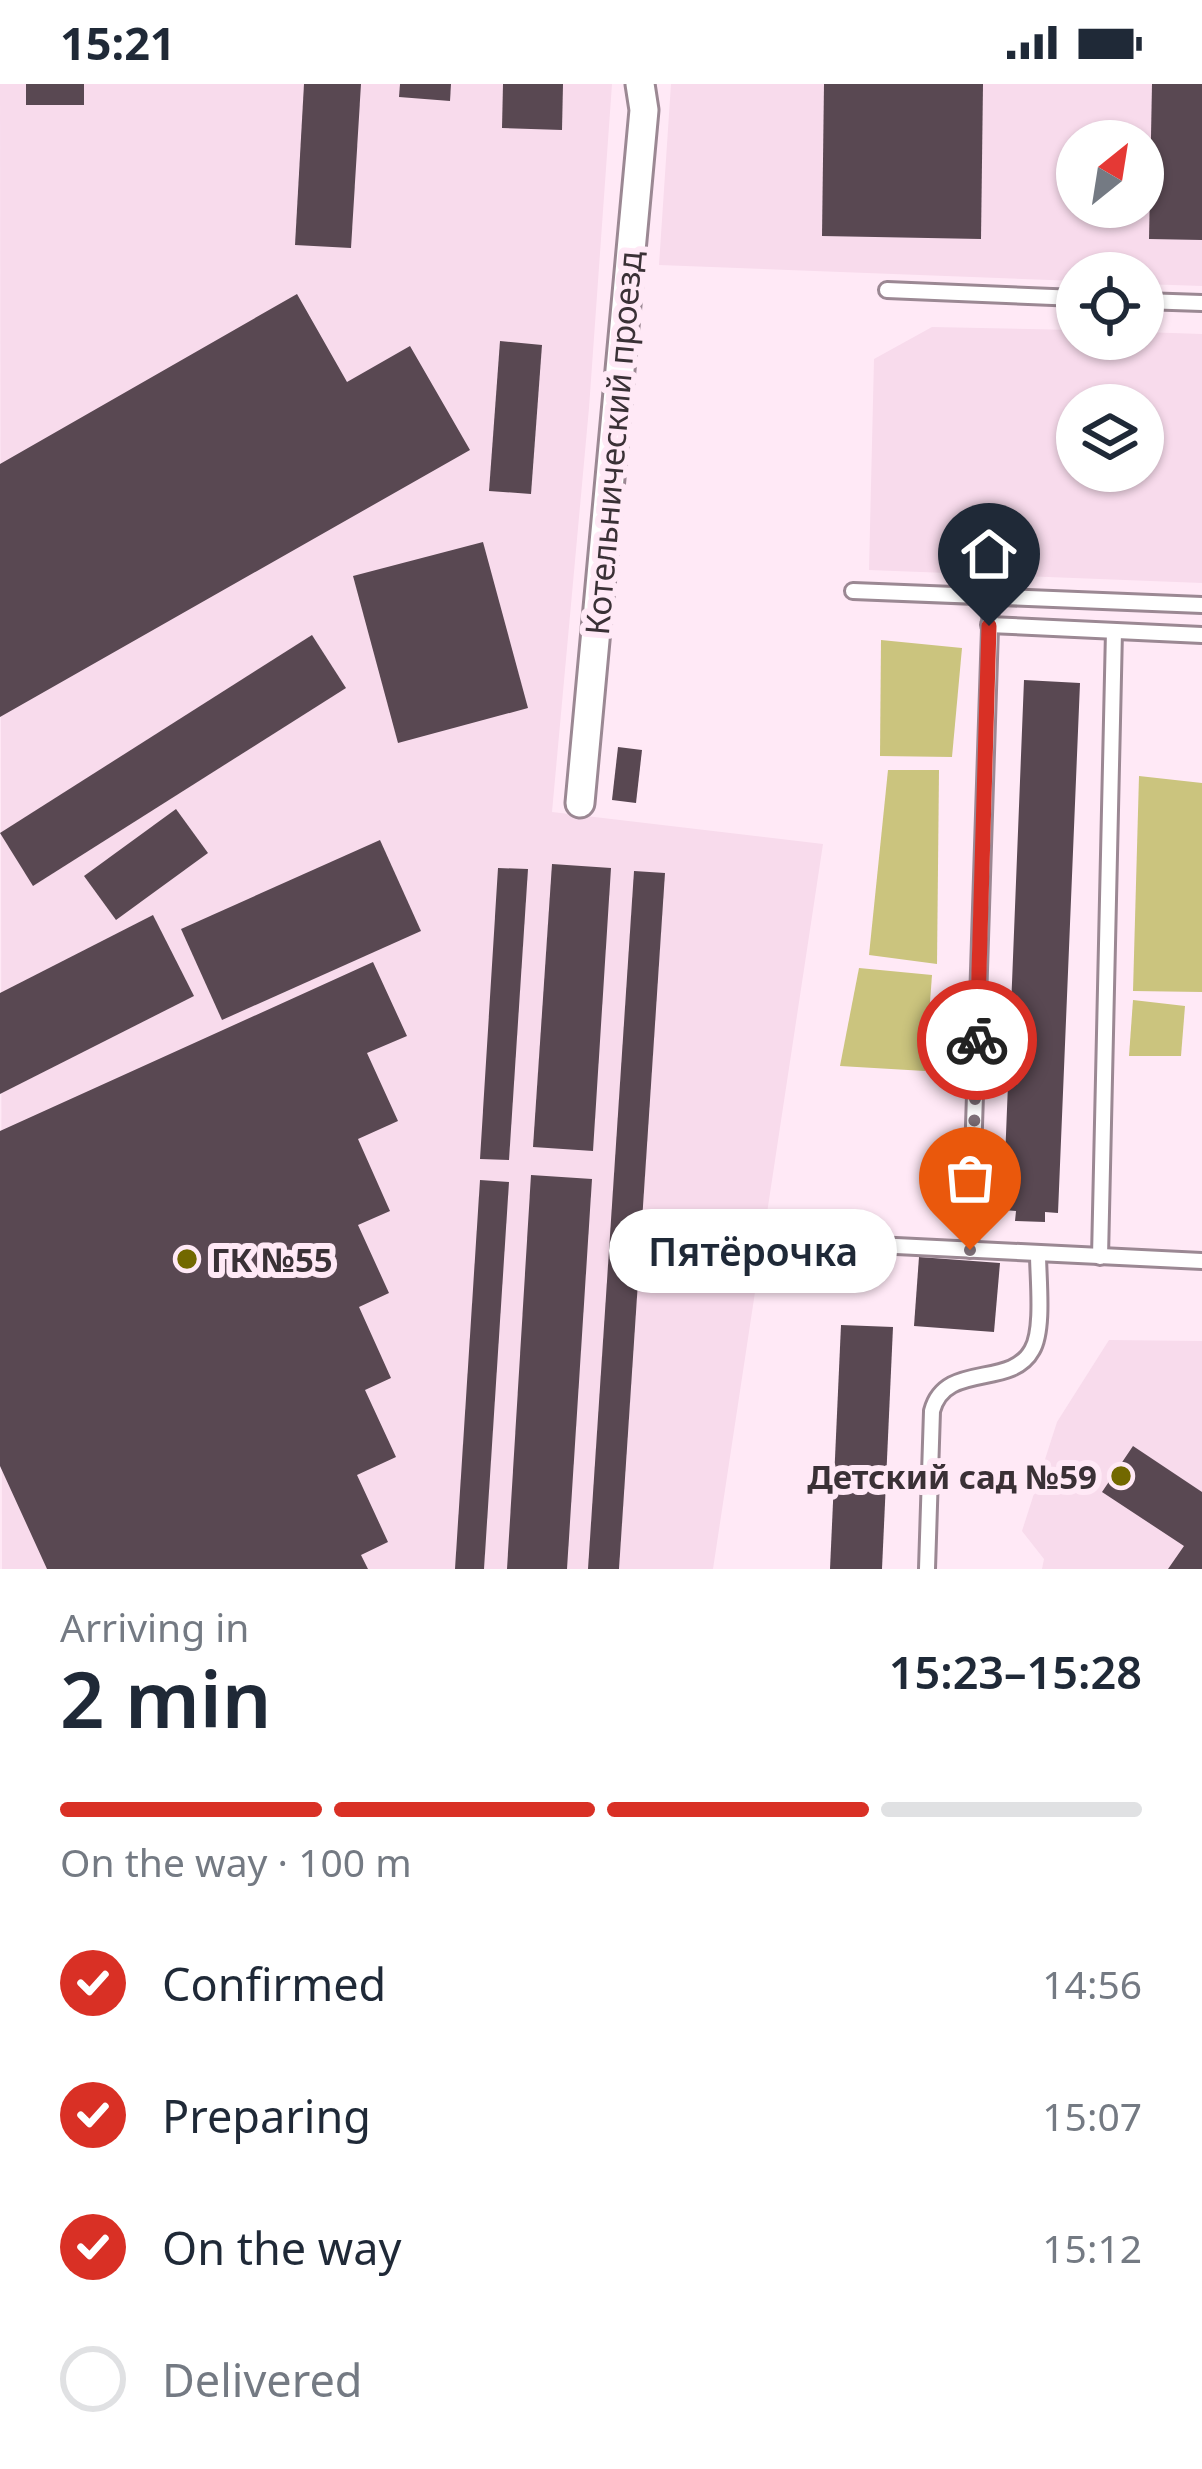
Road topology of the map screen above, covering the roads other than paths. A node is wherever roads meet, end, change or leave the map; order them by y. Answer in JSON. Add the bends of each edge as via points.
{"nodes":[{"id":1,"x":640,"y":84,"type":"edge"},
{"id":2,"x":886,"y":290,"type":"dead end"},
{"id":3,"x":1056,"y":297,"type":"edge"},
{"id":4,"x":1164,"y":302,"type":"edge"},
{"id":5,"x":1202,"y":303,"type":"edge"},
{"id":6,"x":853,"y":591,"type":"dead end"},
{"id":7,"x":991,"y":597,"type":"junction"},
{"id":8,"x":1202,"y":605,"type":"edge"},
{"id":9,"x":989,"y":626,"type":"junction"},
{"id":10,"x":1114,"y":631,"type":"junction"},
{"id":11,"x":1202,"y":635,"type":"edge"},
{"id":12,"x":580,"y":803,"type":"dead end"},
{"id":13,"x":835,"y":1244,"type":"dead end"},
{"id":14,"x":970,"y":1250,"type":"junction"},
{"id":15,"x":1038,"y":1254,"type":"junction"},
{"id":16,"x":1100,"y":1257,"type":"junction"},
{"id":17,"x":1202,"y":1262,"type":"edge"},
{"id":18,"x":927,"y":1569,"type":"edge"}],
"edges":[{"from":1,"to":12,"type":"street","name":"Котельнический проезд","via":[[644,110]]},
{"from":2,"to":3,"type":"lane"},
{"from":4,"to":5,"type":"lane"},
{"from":6,"to":7,"type":"lane"},
{"from":7,"to":8,"type":"lane"},
{"from":7,"to":9,"type":"lane"},
{"from":9,"to":10,"type":"lane"},
{"from":9,"to":14,"type":"lane"},
{"from":10,"to":11,"type":"lane"},
{"from":10,"to":16,"type":"lane"},
{"from":13,"to":14,"type":"lane"},
{"from":14,"to":15,"type":"lane"},
{"from":15,"to":16,"type":"lane"},
{"from":15,"to":18,"type":"lane","via":[[1031,1353],[936,1395]]},
{"from":16,"to":17,"type":"lane"}]}
